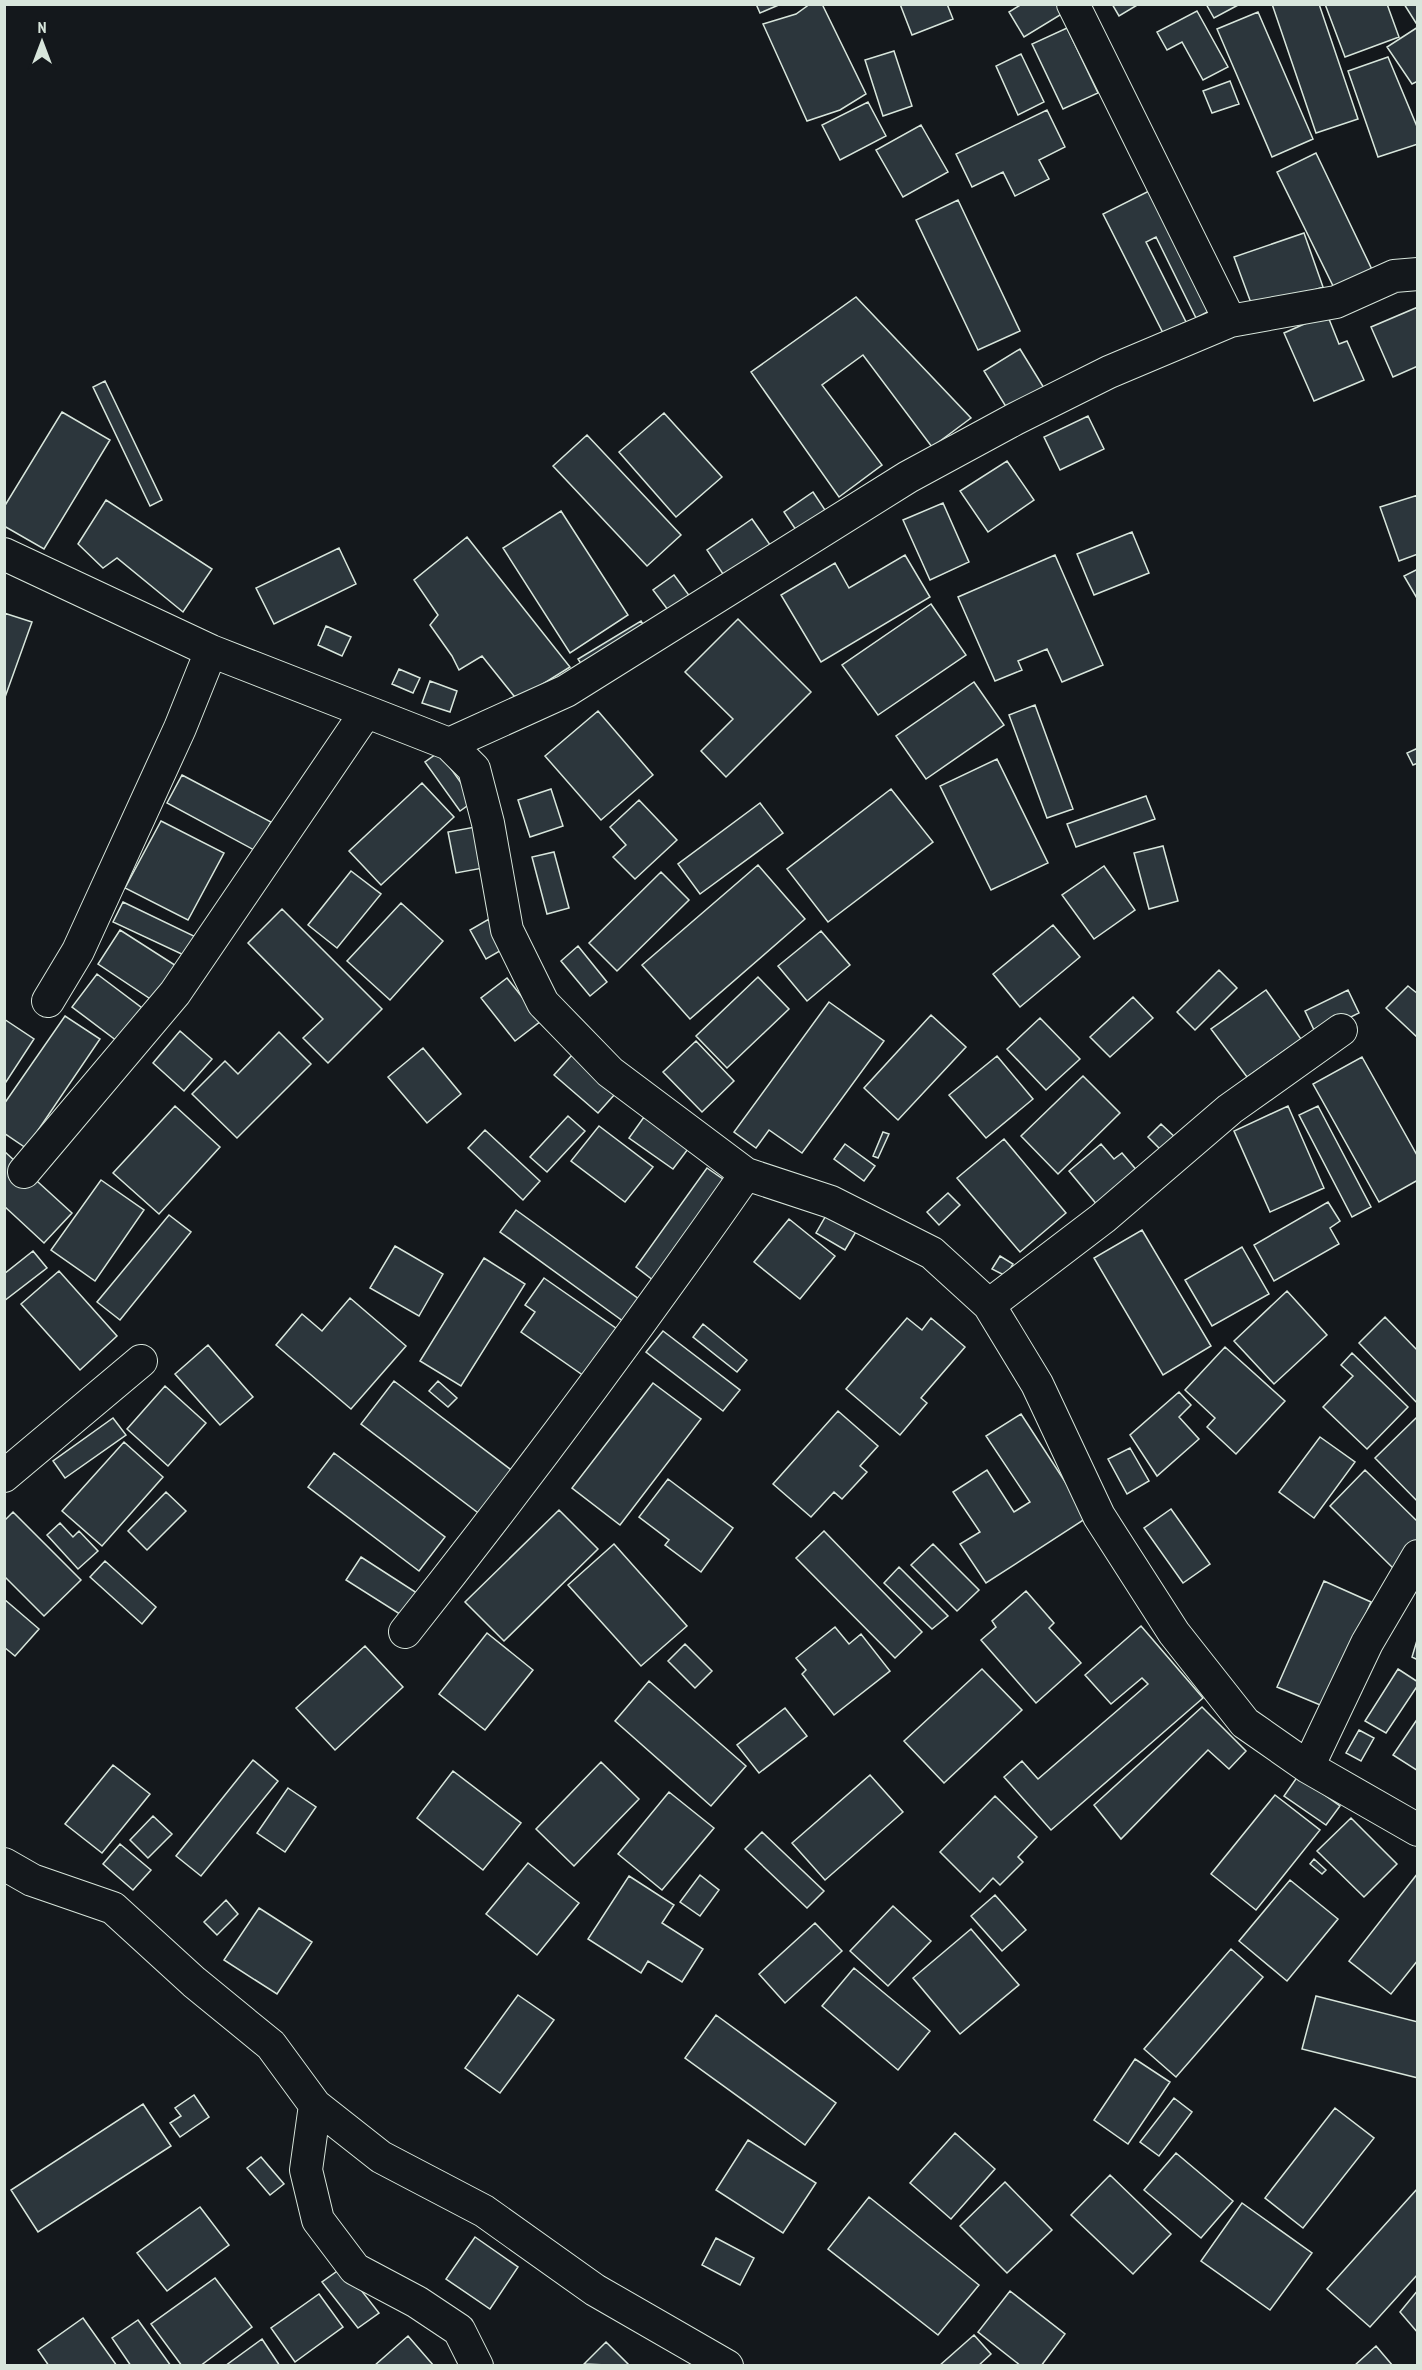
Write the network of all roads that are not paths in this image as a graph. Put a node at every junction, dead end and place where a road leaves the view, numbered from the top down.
1 (1073, 4) edge
2 (1418, 274) edge
3 (1230, 321) junction
4 (4, 554) edge
5 (211, 651) junction
6 (366, 712) junction
7 (449, 744) junction
8 (48, 1001) dead end
9 (1341, 1030) dead end
10 (24, 1172) dead end
11 (746, 1174) junction
12 (989, 1305) junction
13 (141, 1361) dead end
14 (4, 1476) edge
15 (1418, 1556) edge
16 (405, 1632) dead end
17 (1308, 1767) junction
18 (1418, 1830) edge
19 (4, 1864) edge
20 (315, 2105) junction
21 (477, 2366) edge
22 (728, 2366) edge

1 - 3 street
2 - 3 street
3 - 7 street
4 - 5 street
5 - 6 street
5 - 8 street
6 - 7 street
6 - 10 street
7 - 11 street
9 - 12 street
11 - 12 street
11 - 16 street
12 - 17 street
13 - 14 street
15 - 17 street
17 - 18 street
19 - 20 street
20 - 21 street
20 - 22 street

